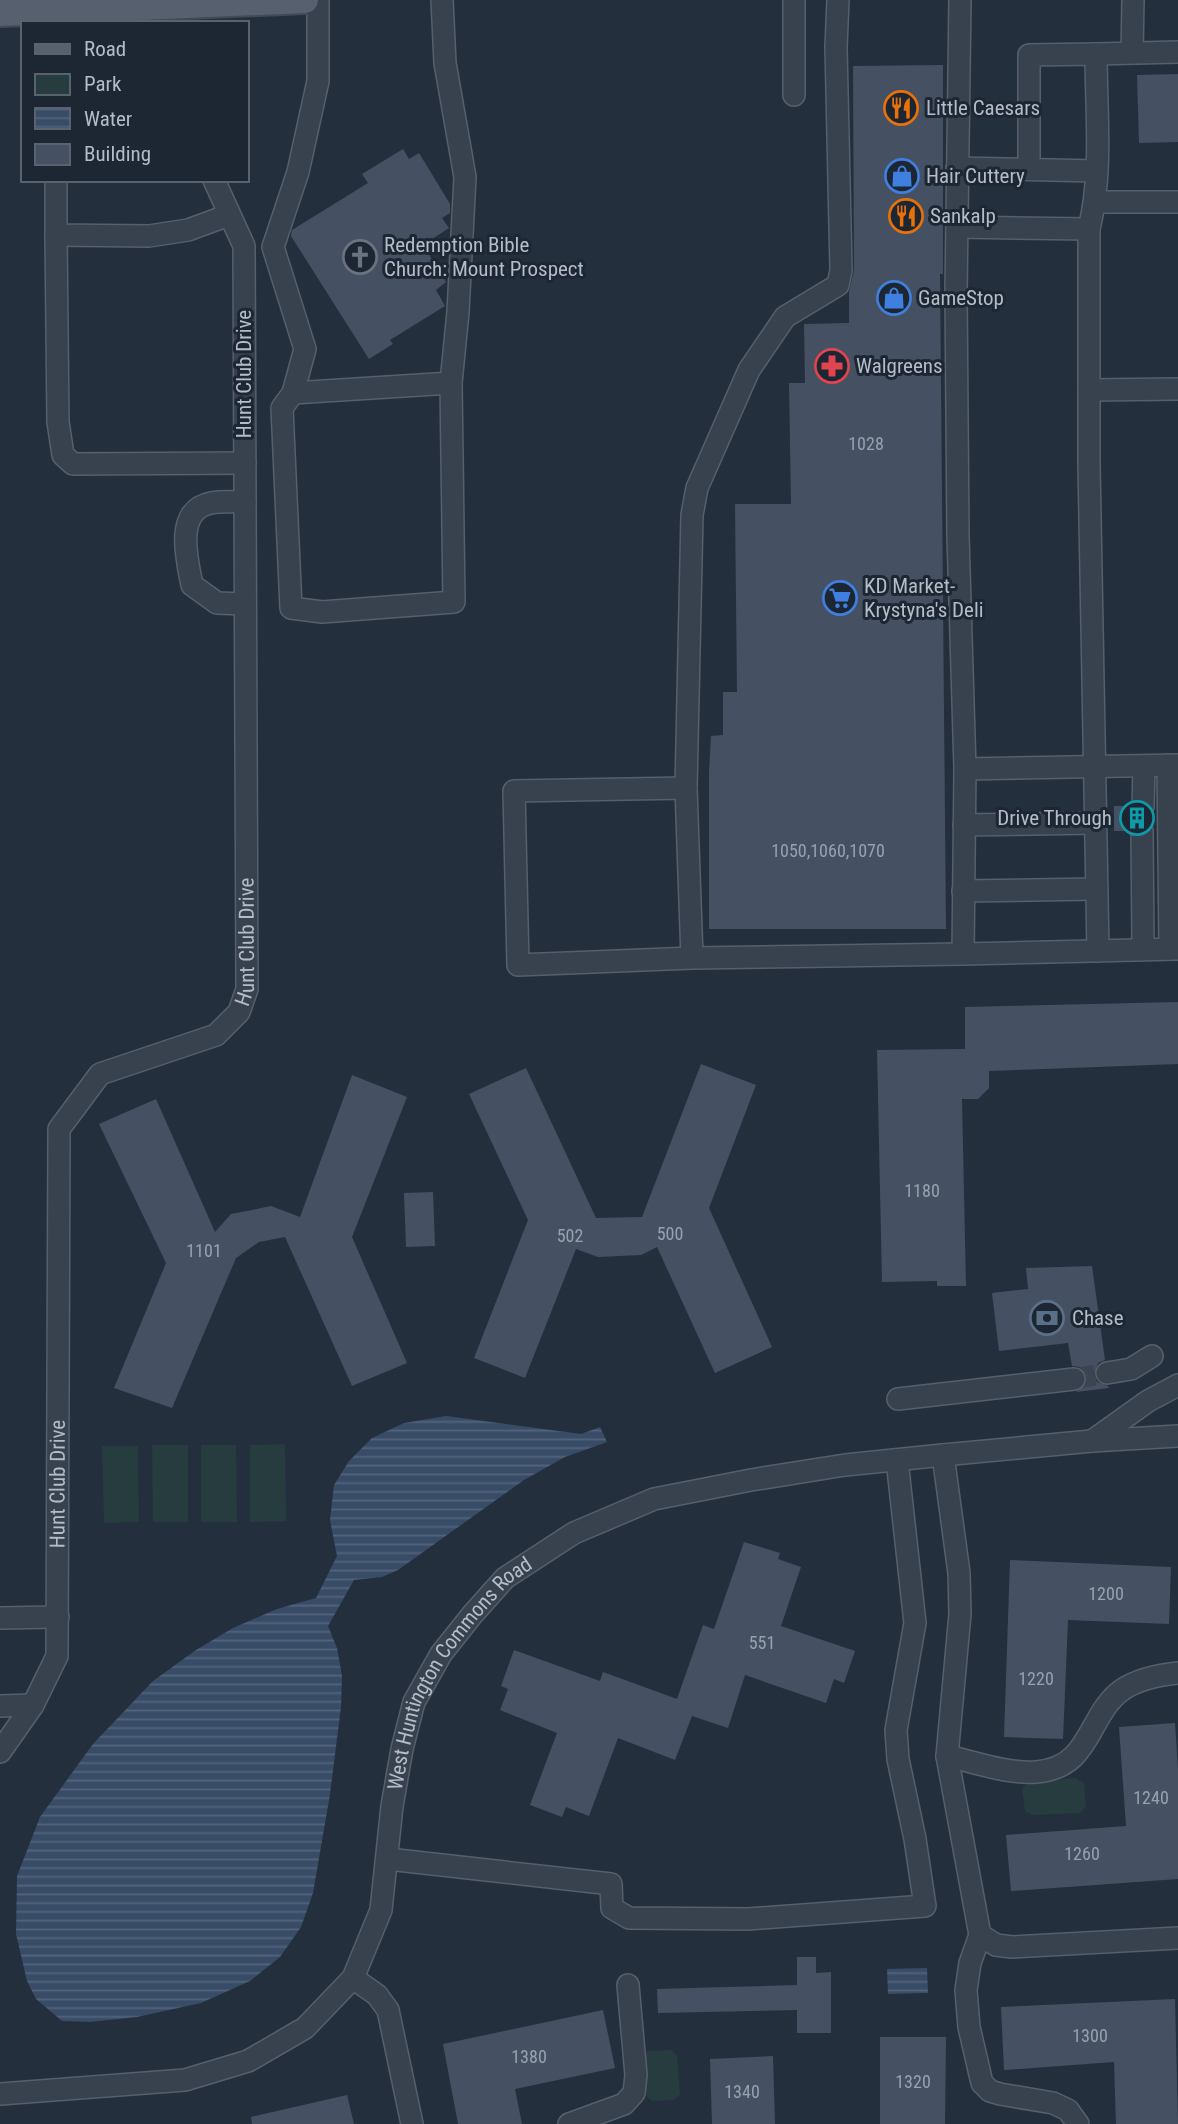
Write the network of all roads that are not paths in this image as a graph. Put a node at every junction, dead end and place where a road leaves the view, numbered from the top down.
1 (305, 0) edge
2 (318, 0) edge
3 (442, 0) edge
4 (794, 0) edge
5 (838, 0) edge
6 (960, 0) edge
7 (1133, 0) edge
8 (173, 9) edge
9 (0, 13) edge
10 (1178, 52) edge
11 (1132, 53) junction
12 (1096, 54) junction
13 (794, 95) dead end
14 (957, 168) junction
15 (1029, 169) junction
16 (1097, 171) junction
17 (55, 182) edge
18 (215, 182) edge
19 (1096, 202) junction
20 (1178, 202) edge
21 (229, 215) junction
22 (957, 227) junction
23 (1090, 229) junction
24 (56, 235) junction
25 (451, 383) junction
26 (1178, 389) edge
27 (1090, 390) junction
28 (293, 393) junction
29 (245, 463) junction
30 (245, 502) junction
31 (245, 604) junction
32 (1173, 765) edge
33 (1144, 766) junction
34 (1094, 768) junction
35 (965, 769) junction
36 (686, 788) junction
37 (1143, 806) dead end
38 (1095, 823) junction
39 (964, 825) junction
40 (1142, 831) dead end
41 (1097, 889) junction
42 (963, 891) junction
43 (1143, 949) junction
44 (1174, 949) edge
45 (1098, 951) junction
46 (963, 954) junction
47 (692, 958) junction
48 (1152, 1356) dead end
49 (1107, 1373) tunnel mouth
50 (1074, 1379) tunnel mouth
51 (1178, 1385) edge
52 (898, 1399) dead end
53 (1178, 1436) edge
54 (1092, 1441) junction
55 (943, 1455) junction
56 (897, 1460) junction
57 (58, 1617) junction
58 (0, 1618) edge
59 (1178, 1673) edge
60 (33, 1705) junction
61 (0, 1706) edge
62 (0, 1752) edge
63 (947, 1756) junction
64 (388, 1859) junction
65 (980, 1936) junction
66 (1178, 1938) edge
67 (353, 1978) junction
68 (628, 1985) dead end
69 (0, 2094) edge
70 (412, 2124) edge
71 (569, 2124) edge
72 (1078, 2124) edge

1 - 8 main road
2 - 28 street
3 - 25 street
4 - 13 street
5 - 36 street
6 - 14 street
7 - 11 street
8 - 9 main road
10 - 11 street
11 - 12 street
12 - 15 street
12 - 16 street
14 - 15 street
14 - 22 street
15 - 16 street
16 - 19 street
17 - 24 street
18 - 21 street, Hunt Club Drive
19 - 20 street
19 - 23 street
21 - 24 street
21 - 29 street, Hunt Club Drive
22 - 23 street
22 - 35 street
23 - 27 street
24 - 29 street
25 - 28 street
25 - 28 street
26 - 27 street
27 - 34 street
29 - 30 street, Hunt Club Drive
30 - 31 street, Hunt Club Drive
30 - 31 street
31 - 57 street, Hunt Club Drive
32 - 33 street
32 - 44 street
33 - 34 street
33 - 37 street
34 - 35 street
34 - 38 street
35 - 39 street
36 - 47 street
36 - 47 street
38 - 39 street
38 - 41 street
39 - 42 street
40 - 43 street
41 - 42 street
41 - 45 street
42 - 46 street
43 - 44 street
43 - 45 street
45 - 46 street
46 - 47 street
48 - 49 street
50 - 52 street
51 - 54 street
53 - 54 street, West Huntington Commons Road
54 - 55 street, West Huntington Commons Road
55 - 56 street, West Huntington Commons Road
55 - 63 street
56 - 64 street, West Huntington Commons Road
56 - 64 street
57 - 58 street
57 - 60 street, Hunt Club Drive
59 - 63 street
60 - 61 street
60 - 62 street, Hunt Club Drive
63 - 65 street
64 - 67 street, West Huntington Commons Road
65 - 66 street
65 - 72 street
67 - 69 street, West Huntington Commons Road
67 - 70 street
68 - 71 street

